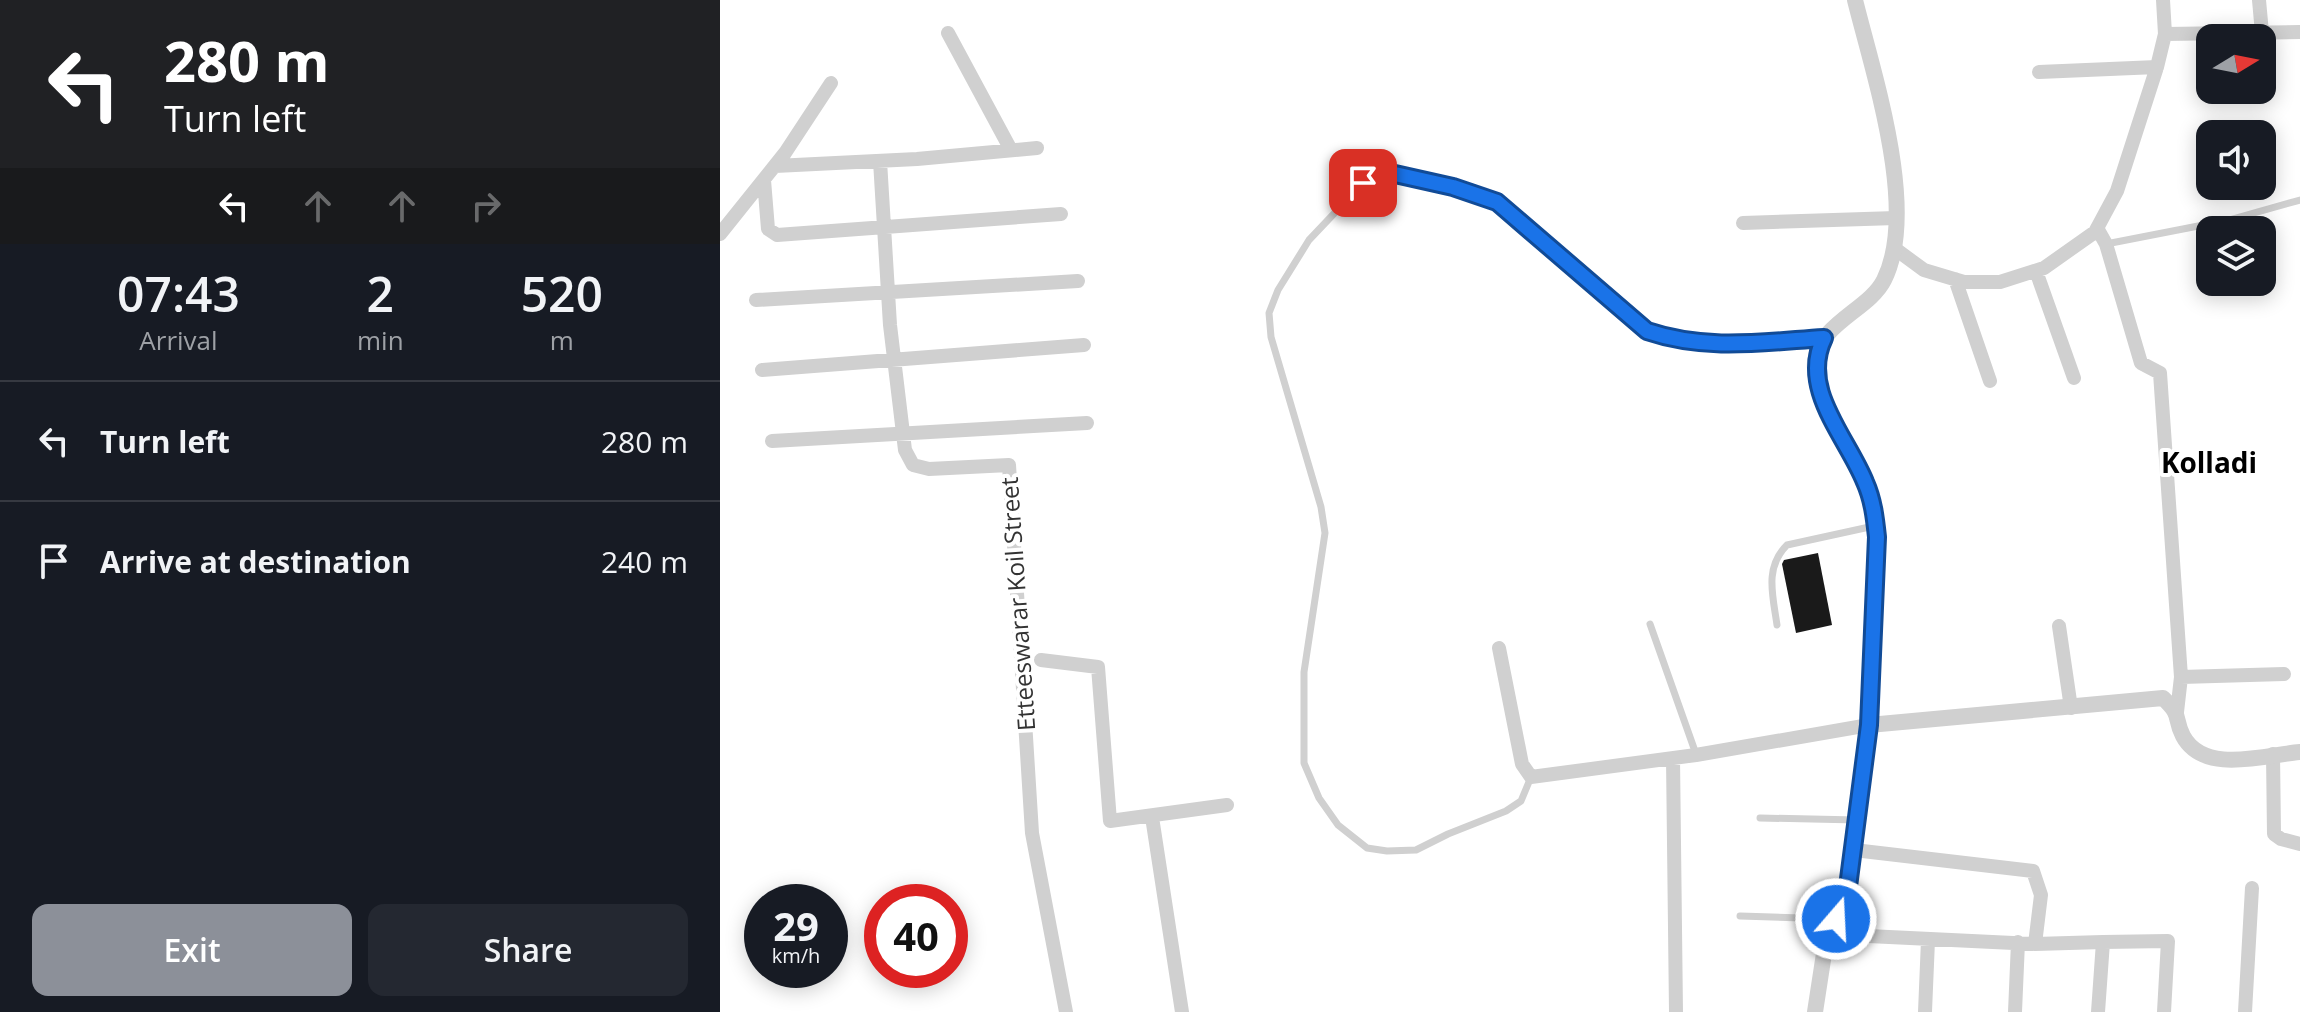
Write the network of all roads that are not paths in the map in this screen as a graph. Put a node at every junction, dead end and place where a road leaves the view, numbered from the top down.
1 (1855, 0) edge
2 (2163, 0) edge
3 (2259, 0) edge
4 (2261, 24) edge
5 (2300, 32) edge
6 (948, 33) dead end
7 (2276, 33) edge
8 (2165, 34) junction
9 (2196, 34) edge
10 (2157, 67) junction
11 (2039, 72) dead end
12 (831, 83) dead end
13 (1037, 148) dead end
14 (1011, 150) junction
15 (880, 161) junction
16 (775, 166) junction
17 (764, 180) junction
18 (2300, 200) edge
19 (1061, 214) dead end
20 (1896, 218) junction
21 (1743, 223) dead end
22 (884, 228) junction
23 (2097, 228) junction
24 (720, 234) edge
25 (2106, 244) junction
26 (1894, 248) junction
27 (2036, 271) junction
28 (1955, 279) junction
29 (1078, 281) dead end
30 (888, 290) junction
31 (756, 300) dead end
32 (1824, 338) junction
33 (1084, 345) dead end
34 (894, 360) junction
35 (762, 370) dead end
36 (2074, 378) dead end
37 (1990, 381) dead end
38 (1087, 423) dead end
39 (902, 432) junction
40 (772, 441) dead end
41 (1876, 525) junction
42 (1650, 624) dead end
43 (1777, 625) dead end
44 (2059, 626) dead end
45 (1499, 648) dead end
46 (1041, 660) dead end
47 (2284, 674) dead end
48 (2181, 677) junction
49 (2071, 708) junction
50 (2177, 712) junction
51 (1869, 725) junction
52 (2300, 752) edge
53 (2273, 754) junction
54 (1696, 755) junction
55 (1673, 758) junction
56 (1531, 777) junction
57 (1227, 805) dead end
58 (1152, 817) junction
59 (1760, 818) dead end
60 (1857, 820) junction
61 (2300, 844) edge
62 (1854, 850) junction
63 (2252, 888) dead end
64 (1740, 916) dead end
65 (1836, 919) junction
66 (1827, 934) junction
67 (1928, 940) junction
68 (2018, 942) junction
69 (2103, 942) junction
70 (2035, 944) junction
71 (1066, 1012) edge
72 (1182, 1012) edge
73 (1676, 1012) edge
74 (1815, 1012) edge
75 (1925, 1012) edge
76 (2015, 1012) edge
77 (2098, 1012) edge
78 (2164, 1012) edge
79 (2245, 1012) edge

1 - 20 street
2 - 8 street
3 - 4 street
5 - 7 street
6 - 14 street
8 - 9 street
8 - 10 street
10 - 11 street
10 - 23 street
12 - 16 street
13 - 14 street
14 - 15 street
15 - 16 street
15 - 22 street, Etteeswarar Koil Street
16 - 17 street
17 - 22 street
17 - 24 street
18 - 25 lane
19 - 22 street
20 - 21 street
20 - 26 street
22 - 30 street, Etteeswarar Koil Street
23 - 25 street
23 - 27 street
25 - 48 street
26 - 28 street
26 - 32 street
27 - 28 street
27 - 36 street
28 - 37 street
29 - 30 street
30 - 31 street
30 - 34 street, Etteeswarar Koil Street
32 - 41 street
32 - 56 lane
33 - 34 street
34 - 35 street
34 - 39 street, Etteeswarar Koil Street
38 - 39 street
39 - 40 street
39 - 71 street, Etteeswarar Koil Street
41 - 43 lane
41 - 51 street
42 - 54 lane
44 - 49 street
45 - 56 street
46 - 58 street
47 - 48 street
48 - 50 street
49 - 50 street
49 - 51 street
50 - 53 street
51 - 54 street
51 - 60 street
52 - 53 street
53 - 61 street
54 - 55 street
55 - 56 street
55 - 73 street
57 - 58 street
58 - 72 street
59 - 60 lane
60 - 62 street
62 - 65 street
62 - 70 street
63 - 79 street
64 - 65 lane
65 - 66 street
66 - 67 street
66 - 74 street
67 - 68 street
67 - 75 street
68 - 70 street
68 - 76 street
69 - 70 street
69 - 77 street
69 - 78 street

